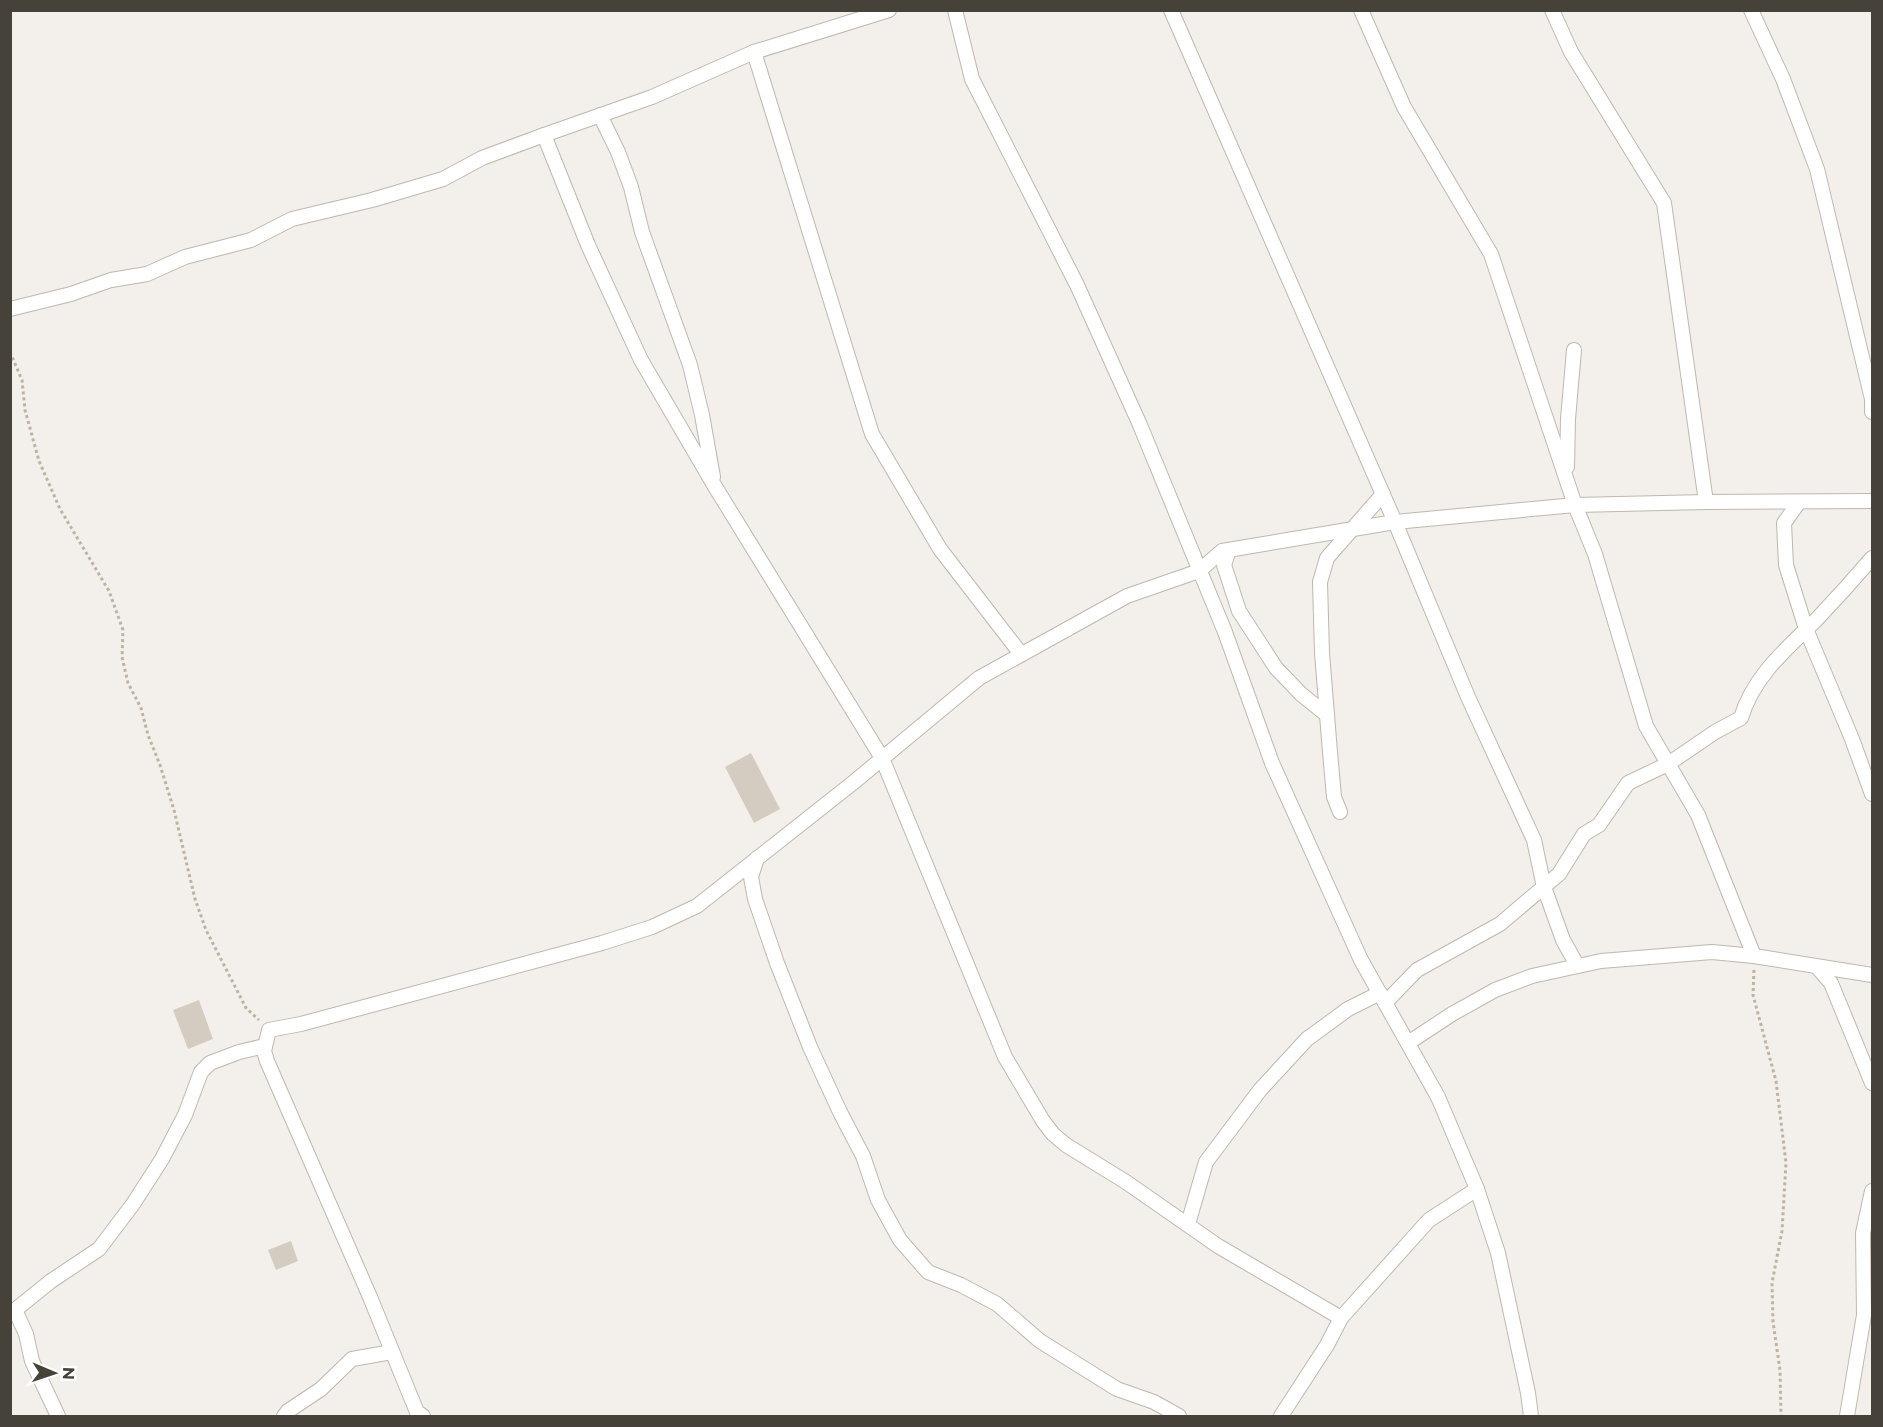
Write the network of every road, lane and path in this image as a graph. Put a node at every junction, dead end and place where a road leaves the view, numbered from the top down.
1 (889, 10) edge
2 (955, 10) edge
3 (1171, 10) edge
4 (1361, 10) edge
5 (1552, 10) edge
6 (1751, 10) edge
7 (754, 52) junction
8 (600, 115) junction
9 (544, 135) junction
10 (10, 309) edge
11 (1574, 350) dead end
12 (10, 352) edge
13 (1872, 412) edge
14 (1567, 478) junction
15 (714, 485) junction
16 (1383, 494) junction
17 (1872, 501) edge
18 (1706, 502) junction
19 (1799, 502) junction
20 (1575, 505) junction
21 (1395, 522) junction
22 (1354, 529) junction
23 (1229, 550) junction
24 (1872, 558) edge
25 (1199, 571) junction
26 (1806, 629) junction
27 (1021, 654) junction
28 (1327, 715) junction
29 (882, 758) junction
30 (1668, 764) junction
31 (1872, 794) edge
32 (1340, 812) dead end
33 (757, 858) junction
34 (1544, 887) junction
35 (1754, 956) junction
36 (1577, 965) junction
37 (1817, 967) junction
38 (1872, 975) edge
39 (1383, 998) junction
40 (269, 1030) junction
41 (1408, 1043) junction
42 (265, 1046) junction
43 (1872, 1083) edge
44 (1477, 1189) junction
45 (1872, 1191) edge
46 (1188, 1224) junction
47 (1341, 1318) junction
48 (392, 1352) junction
49 (58, 1416) edge
50 (284, 1416) edge
51 (423, 1416) edge
52 (1179, 1416) edge
53 (1281, 1416) edge
54 (1531, 1416) edge
55 (1780, 1416) edge
56 (1847, 1416) edge

1 - 7 street
2 - 25 street
3 - 16 street
4 - 14 street
5 - 18 street
6 - 13 street
7 - 8 street
7 - 27 street
8 - 9 street
8 - 15 street
9 - 10 street
9 - 15 street
11 - 14 street
12 - 40 path
14 - 20 street
15 - 29 street
16 - 21 street
16 - 22 street
17 - 19 street
18 - 19 street
18 - 20 street
19 - 26 street
20 - 21 street
20 - 30 street
21 - 22 street
21 - 34 street
22 - 23 street
22 - 28 street
23 - 25 street
23 - 28 street
24 - 26 street
25 - 27 street
25 - 39 street
26 - 30 street
26 - 31 street
27 - 29 street
28 - 32 street
29 - 33 street
29 - 46 street
30 - 34 street
30 - 35 street
33 - 40 street
33 - 52 street
34 - 36 street
34 - 39 street
35 - 36 street
35 - 37 street
35 - 55 path
36 - 41 street
37 - 38 street
37 - 43 street
39 - 41 street
39 - 46 street
40 - 42 street
41 - 44 street
42 - 48 street
42 - 49 street
44 - 47 street
44 - 54 street
45 - 56 street
46 - 47 street
47 - 53 street
48 - 50 street
48 - 51 street

